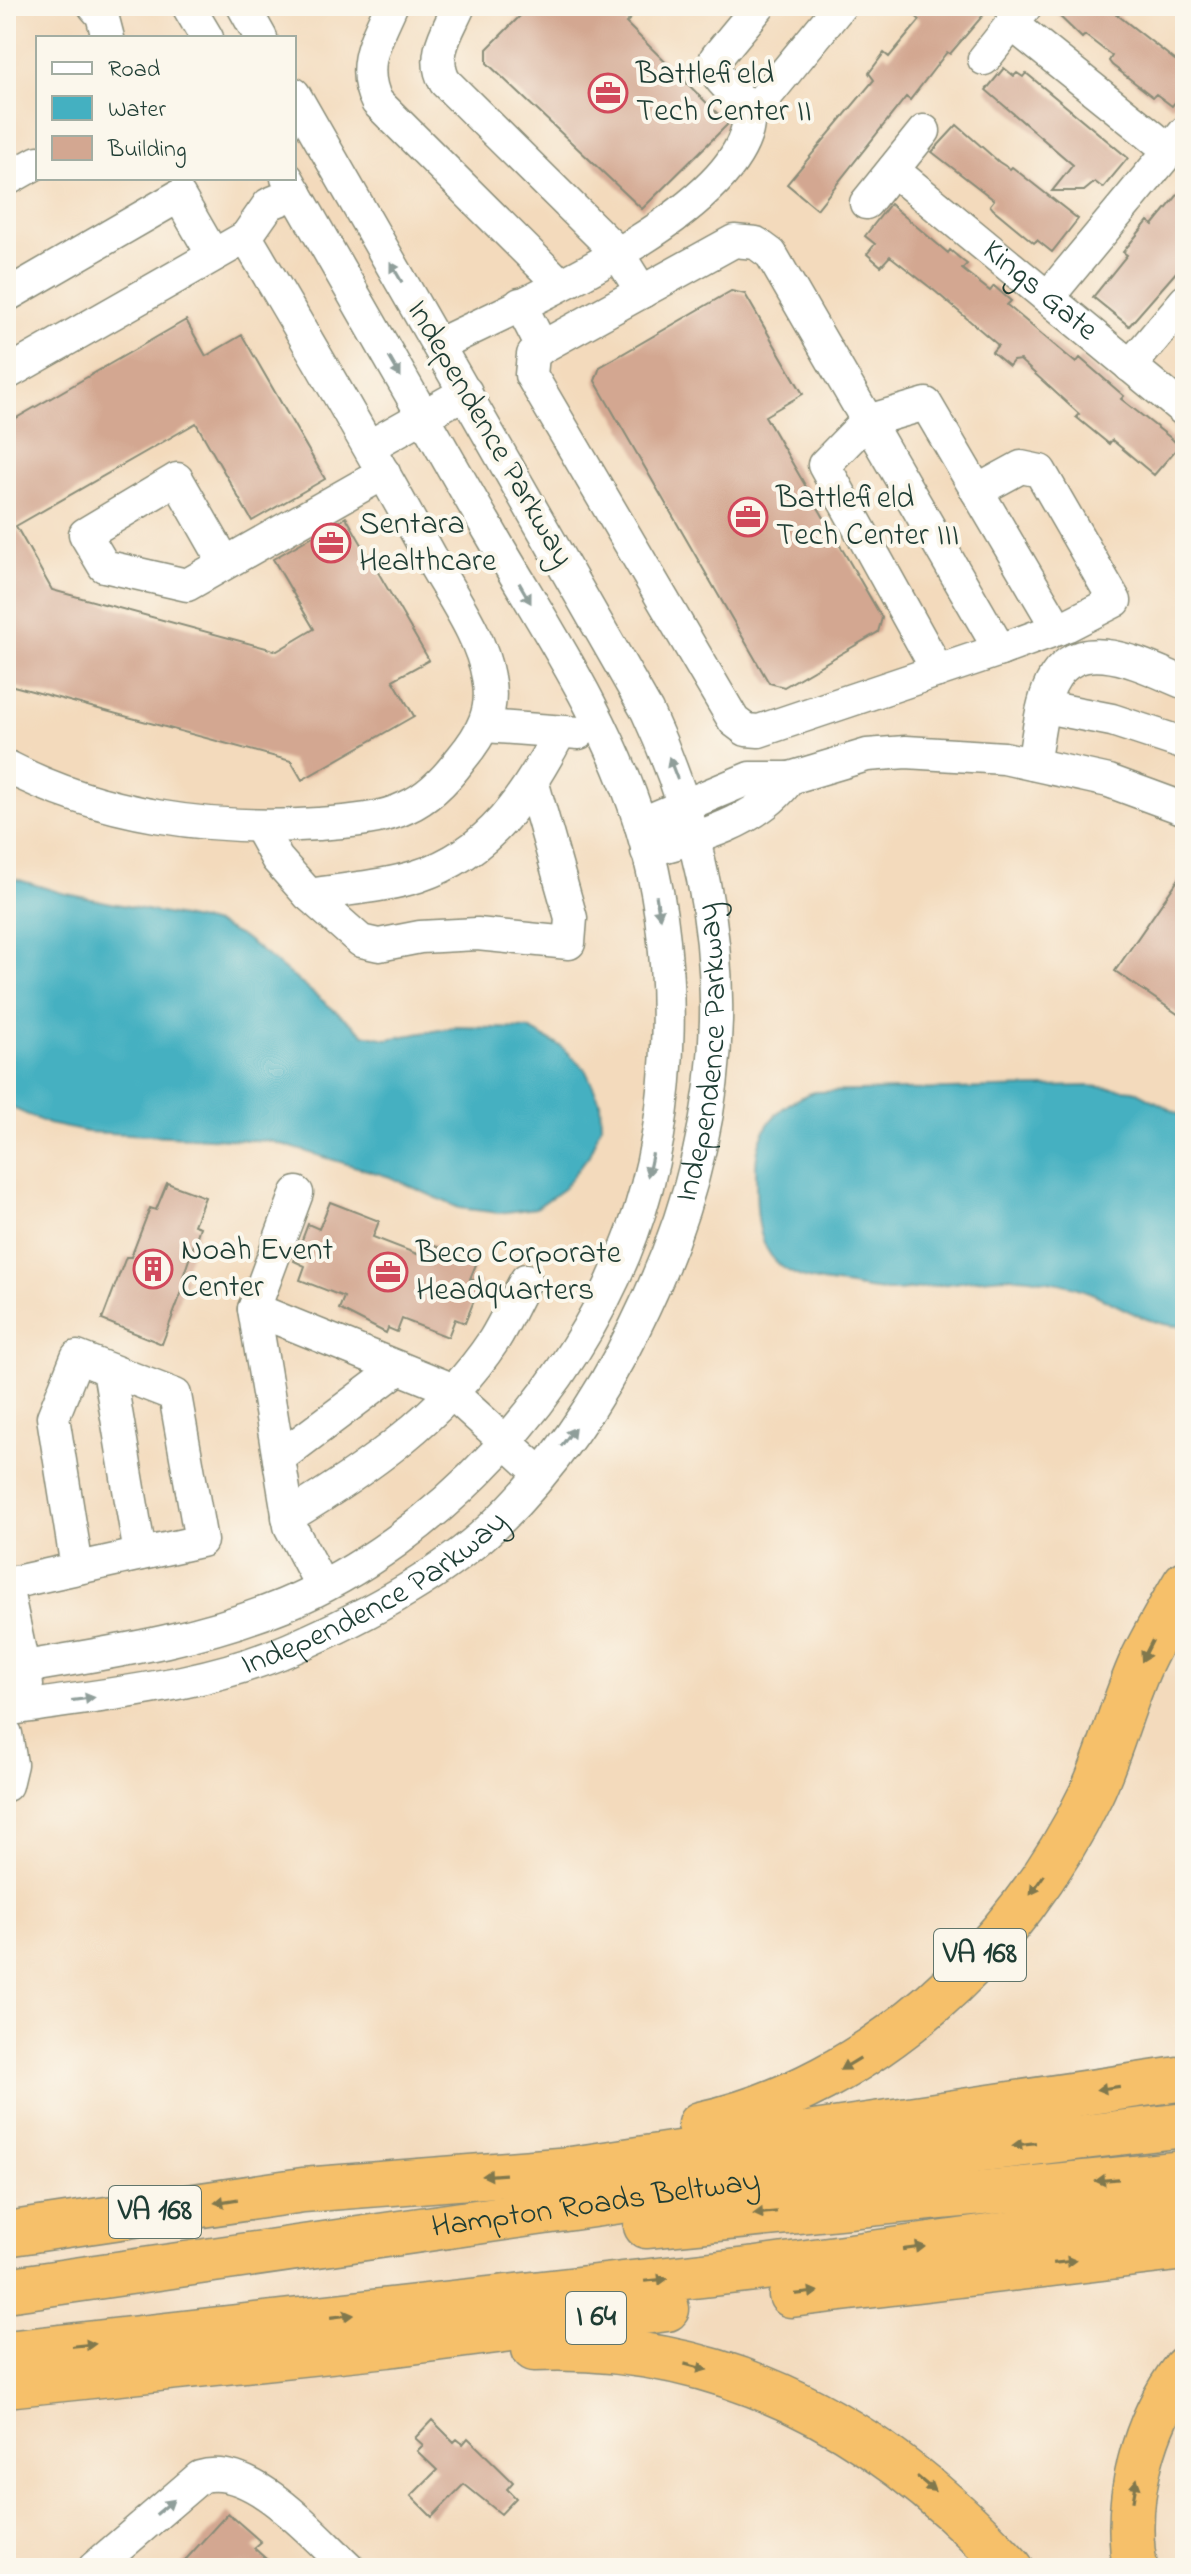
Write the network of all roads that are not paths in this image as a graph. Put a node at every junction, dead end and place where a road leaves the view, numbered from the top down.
1 (94, 6) edge
2 (188, 6) edge
3 (243, 6) edge
4 (391, 6) edge
5 (459, 6) edge
6 (759, 6) edge
7 (840, 6) edge
8 (1019, 15) edge
9 (107, 36) edge
10 (206, 36) edge
11 (260, 36) edge
12 (984, 59) dead end
13 (296, 97) edge
14 (748, 118) junction
15 (924, 131) dead end
16 (1177, 141) edge
17 (36, 163) edge
18 (893, 170) junction
19 (6, 180) edge
20 (292, 186) edge
21 (866, 203) dead end
22 (246, 237) junction
23 (617, 252) junction
24 (213, 255) junction
25 (560, 284) junction
26 (642, 292) junction
27 (6, 296) edge
28 (1048, 297) junction
29 (1185, 301) edge
30 (520, 304) junction
31 (438, 345) junction
32 (542, 347) junction
33 (1130, 366) junction
34 (6, 374) edge
35 (466, 392) junction
36 (1185, 411) edge
37 (423, 416) junction
38 (867, 421) junction
39 (377, 460) junction
40 (977, 491) junction
41 (225, 563) dead end
42 (1058, 629) junction
43 (1000, 650) junction
44 (938, 671) junction
45 (1185, 683) edge
46 (1045, 707) junction
47 (485, 726) junction
48 (560, 732) junction
49 (606, 736) junction
50 (1185, 744) edge
51 (1033, 764) junction
52 (6, 766) edge
53 (790, 778) junction
54 (533, 784) junction
55 (686, 805) junction
56 (1185, 809) edge
57 (260, 828) junction
58 (644, 837) junction
59 (696, 839) junction
60 (309, 895) junction
61 (297, 1193) dead end
62 (526, 1280) dead end
63 (254, 1309) junction
64 (399, 1368) junction
65 (109, 1370) junction
66 (451, 1392) junction
67 (504, 1440) junction
68 (279, 1458) junction
69 (540, 1473) junction
70 (288, 1517) junction
71 (140, 1554) junction
72 (77, 1568) junction
73 (1185, 1583) edge
74 (6, 1585) edge
75 (321, 1585) junction
76 (15, 1668) edge
77 (19, 1708) edge
78 (6, 1734) edge
79 (6, 1785) edge
80 (1185, 2078) edge
81 (1185, 2125) edge
82 (615, 2163) junction
83 (1185, 2173) edge
84 (1185, 2210) edge
85 (6, 2234) edge
86 (1185, 2248) edge
87 (6, 2290) edge
88 (6, 2305) edge
89 (6, 2353) edge
90 (1185, 2368) edge
91 (6, 2387) edge
92 (106, 2564) edge
93 (349, 2568) edge
94 (1011, 2568) edge
95 (1135, 2568) edge

1 - 9 street
2 - 10 street
3 - 11 street
4 - 25 street
5 - 23 street
6 - 14 street
7 - 14 street
8 - 12 street
8 - 16 street
31 -> 13 street, Independence Parkway
14 - 23 street
15 - 18 street
16 - 28 street
17 - 19 street
18 - 21 street
18 - 28 street, Kings Gate
20 - 22 street
20 -> 37 street, Independence Parkway
22 - 24 street
22 - 39 street
23 - 25 street
23 - 26 street
24 - 27 street
24 - 34 street
25 - 30 street
26 - 32 street
26 - 38 street
28 - 33 street, Kings Gate
29 - 33 street
30 - 31 street
30 - 32 street
31 - 35 street, Independence Parkway
32 - 44 street
33 - 36 street, Kings Gate
35 - 37 street
55 -> 35 street, Independence Parkway
37 - 39 street
37 -> 49 street, Independence Parkway
38 - 40 street
38 - 43 street
38 - 44 street
39 - 41 street
39 - 47 street
40 - 42 street
40 - 42 street
42 - 43 street
43 - 44 street
45 - 46 street
46 - 50 street
46 - 51 street
47 - 48 street
47 - 57 street
48 - 49 street
48 - 54 street
49 - 58 street, Independence Parkway
51 - 53 street
51 - 56 street
52 - 57 street
53 - 55 street
53 - 59 street
54 - 60 street
54 - 60 street
55 - 58 street
55 - 59 street, Independence Parkway
57 - 60 street
58 - 59 street
58 -> 67 street, Independence Parkway
69 -> 59 street, Independence Parkway
61 - 63 street
62 - 66 street
63 - 64 street
63 - 68 street
64 - 66 street
64 - 68 street
65 - 71 street
65 - 71 street
65 - 72 street
66 - 67 street
66 - 70 street
67 - 69 street
67 - 75 street, Independence Parkway
68 - 70 street
77 -> 69 street, Independence Parkway
70 - 75 street
71 - 72 street
72 - 74 street
73 -> 82 highway, VA 168
74 - 76 street
75 - 76 street, Independence Parkway
76 - 77 street
78 - 79 street
80 -> 82 highway
81 -> 87 highway, Hampton Roads Beltway
82 -> 85 highway, VA 168
83 -> 88 highway
89 -> 84 highway
91 -> 86 highway, I 64
95 -> 90 highway
91 -> 94 highway
92 -> 93 street

